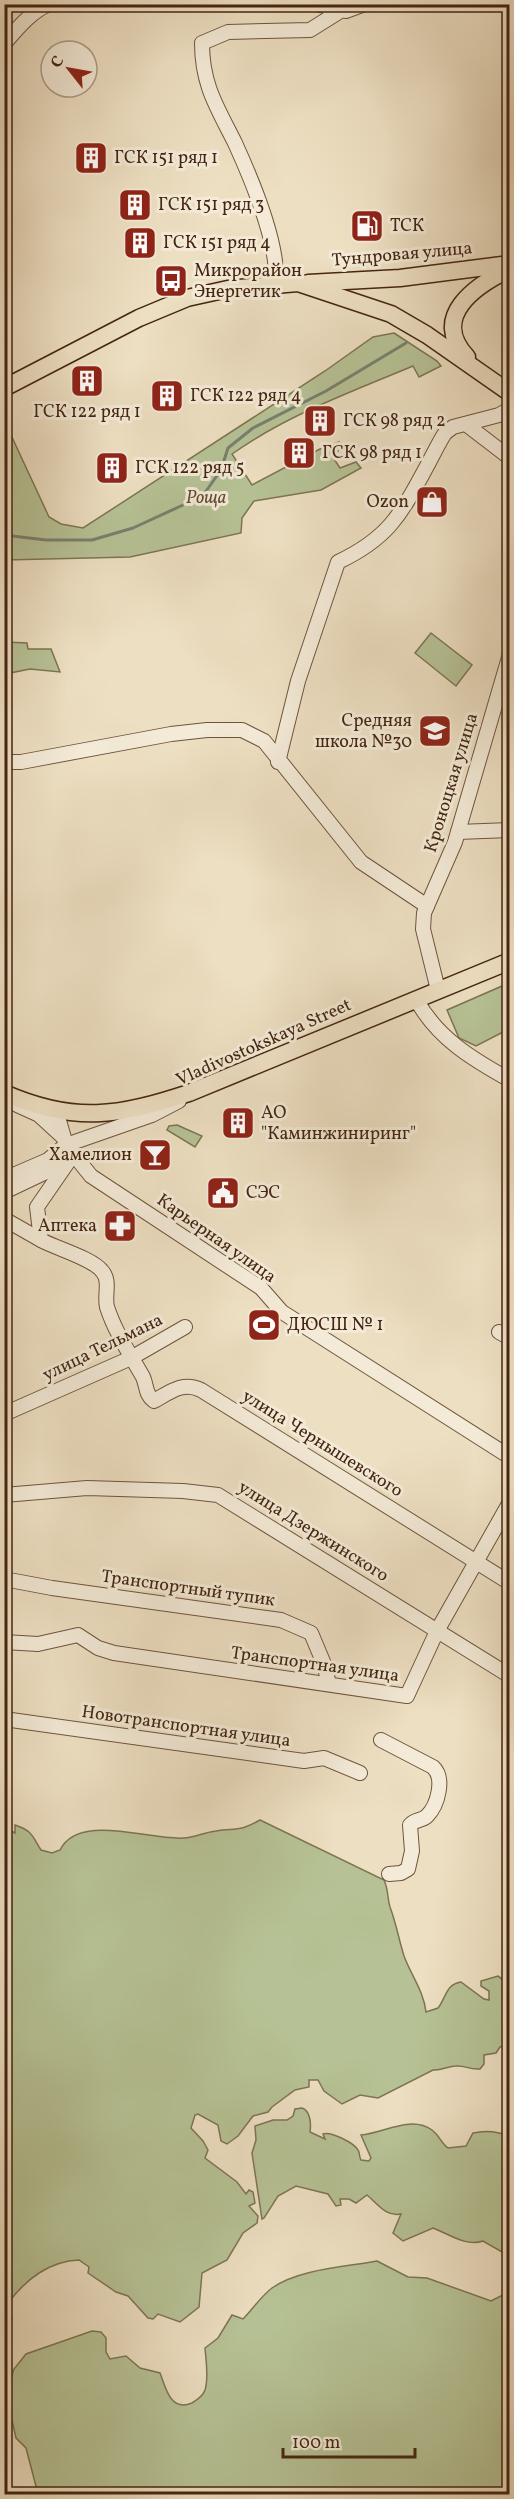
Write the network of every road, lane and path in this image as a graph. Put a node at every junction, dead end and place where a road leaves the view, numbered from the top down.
1 (50, 4) edge
2 (316, 4) edge
3 (365, 4) edge
4 (342, 10) junction
5 (4, 44) edge
6 (510, 264) edge
7 (510, 269) edge
8 (273, 284) junction
9 (298, 284) junction
10 (482, 372) junction
11 (4, 388) edge
12 (510, 393) edge
13 (510, 409) edge
14 (467, 425) junction
15 (510, 458) edge
16 (510, 654) edge
17 (4, 762) edge
18 (278, 762) junction
19 (510, 830) edge
20 (458, 832) junction
21 (426, 906) junction
22 (510, 961) edge
23 (438, 990) junction
24 (416, 999) junction
25 (510, 1080) edge
26 (4, 1093) edge
27 (189, 1093) junction
28 (4, 1100) edge
29 (56, 1110) junction
30 (65, 1141) junction
31 (68, 1162) junction
32 (4, 1179) edge
33 (4, 1192) edge
34 (4, 1219) edge
35 (41, 1240) junction
36 (185, 1327) dead end
37 (131, 1358) junction
38 (4, 1414) edge
39 (510, 1457) edge
40 (4, 1495) edge
41 (510, 1502) edge
42 (475, 1562) junction
43 (4, 1579) edge
44 (510, 1583) edge
45 (436, 1631) junction
46 (4, 1642) edge
47 (510, 1676) edge
48 (329, 1684) junction
49 (4, 1719) edge
50 (381, 1740) dead end
51 (360, 1773) dead end
52 (389, 1874) dead end

1 - 5 street
2 - 4 street
3 - 4 street
4 - 8 street
6 - 9 main road, Тундровая улица
7 - 10 main road
8 - 9 main road
8 - 11 main road
9 - 10 main road
10 - 12 main road
13 - 14 street
14 - 15 street
14 - 18 street
16 - 20 street, Кроноцкая улица
17 - 18 street
18 - 21 street
19 - 20 street
20 - 21 street, Кроноцкая улица
21 - 23 street, Кроноцкая улица
22 - 23 main road, Vladivostokskaya Street
23 - 24 main road, Vladivostokskaya Street
24 - 25 street
24 - 27 main road, Vladivostokskaya Street
26 - 29 main road
27 - 29 main road
27 - 30 street, Vladivostokskaya Street
28 - 30 street, Карьерная улица
29 - 30 street, Карьерная улица
30 - 31 street
30 - 32 street, Vladivostokskaya Street
30 - 39 street, Карьерная улица
31 - 33 street
31 - 35 street
34 - 35 street
35 - 37 street
36 - 37 street, улица Тельмана
37 - 38 street, улица Тельмана
37 - 42 street, улица Чернышевского
40 - 45 street, улица Дзержинского
41 - 42 street, Транспортная улица
42 - 44 street, улица Чернышевского
42 - 45 street, Транспортная улица
43 - 48 street, Транспортный тупик
45 - 47 street, улица Дзержинского
45 - 48 street, Транспортная улица
46 - 48 street, Транспортная улица
49 - 51 street, Новотранспортная улица
50 - 52 street

